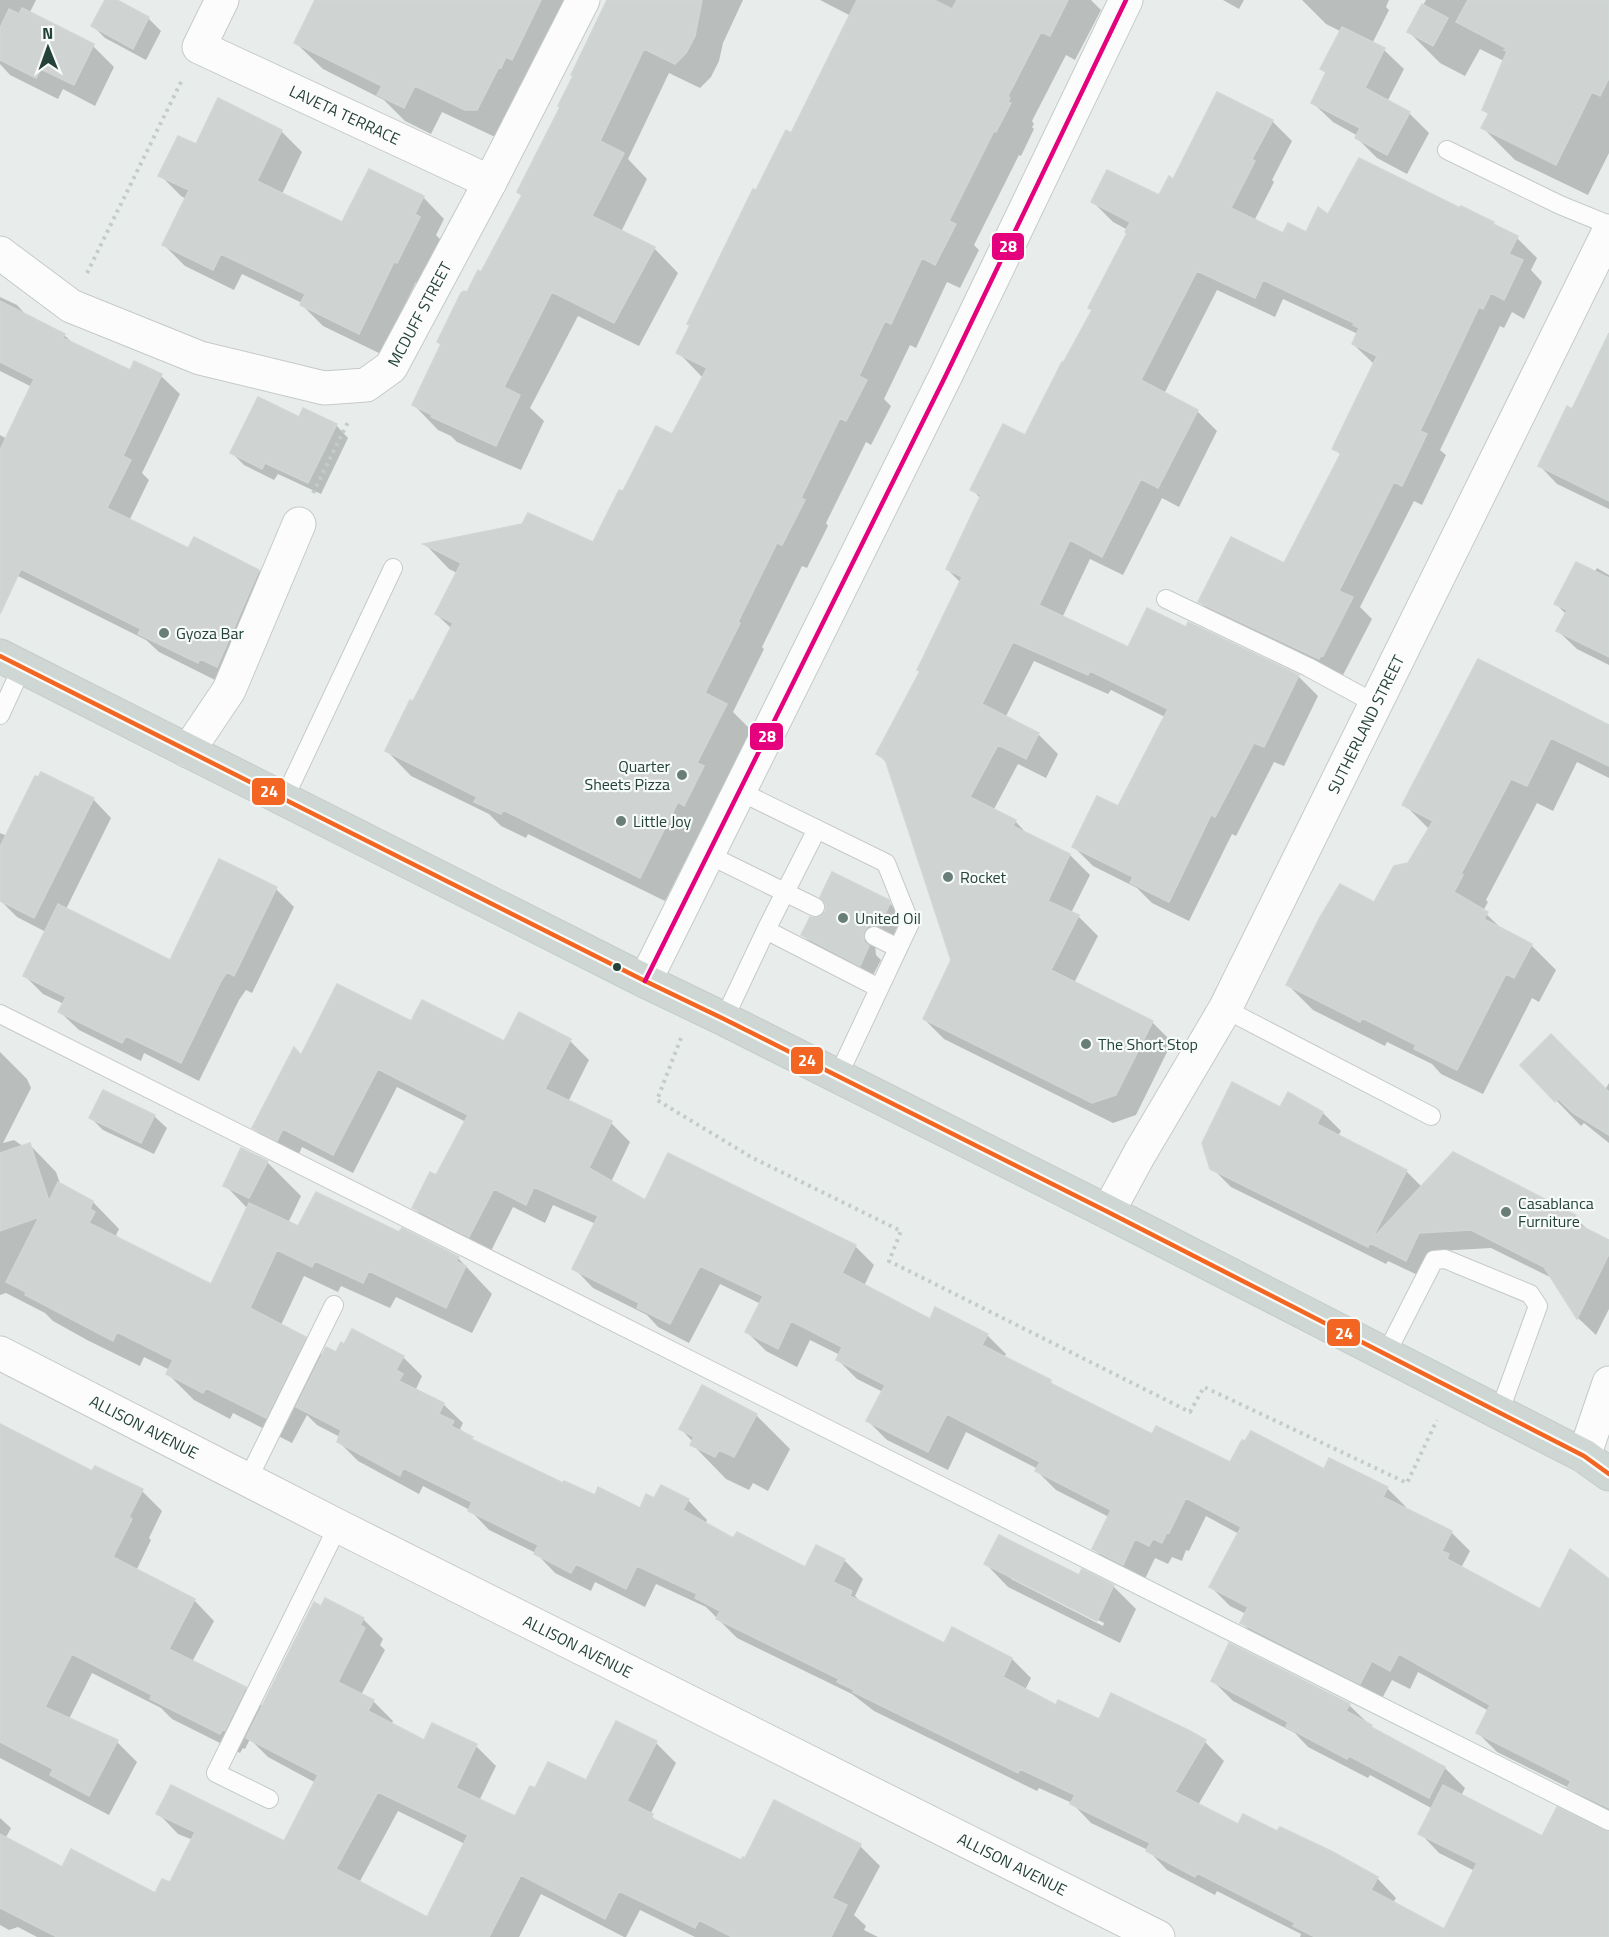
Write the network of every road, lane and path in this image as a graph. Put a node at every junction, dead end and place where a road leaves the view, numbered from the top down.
1 (222, 0) edge
2 (583, 0) edge
3 (1125, 0) edge
4 (199, 47) junction
5 (1447, 150) dead end
6 (490, 182) junction
7 (1609, 225) edge
8 (1609, 231) edge
9 (0, 253) edge
10 (71, 306) junction
11 (366, 385) junction
12 (299, 524) joint
13 (393, 568) dead end
14 (1166, 599) dead end
15 (11, 661) edge
16 (1376, 704) junction
17 (0, 716) edge
18 (188, 751) junction
19 (739, 791) junction
20 (284, 799) junction
21 (818, 829) junction
22 (709, 855) junction
23 (785, 892) junction
24 (815, 907) dead end
25 (766, 930) junction
26 (874, 936) dead end
27 (898, 948) junction
28 (645, 981) junction
29 (879, 988) junction
30 (694, 1004) junction
31 (1225, 1009) junction
32 (0, 1014) edge
33 (724, 1019) junction
34 (838, 1076) junction
35 (1431, 1116) dead end
36 (1108, 1212) junction
37 (334, 1305) dead end
38 (0, 1353) edge
39 (1386, 1354) junction
40 (1609, 1383) edge
41 (1452, 1388) junction
42 (1500, 1413) junction
43 (1596, 1465) edge
44 (248, 1479) junction
45 (338, 1526) junction
46 (269, 1799) dead end
47 (1609, 1821) edge
48 (1158, 1937) edge

1 - 4 street
2 - 6 street, MCDUFF STREET
3 - 19 street
4 - 6 street, LAVETA TERRACE
4 - 10 path
5 - 7 lane
6 - 11 street, MCDUFF STREET
8 - 16 street, SUTHERLAND STREET
9 - 10 street
10 - 11 street
11 - 12 path
12 - 18 street
13 - 20 lane
14 - 16 lane
15 - 17 lane
15 - 18 main road
16 - 31 street, SUTHERLAND STREET
18 - 20 main road
19 - 21 lane
19 - 22 street
20 - 28 main road
21 - 23 lane
21 - 27 lane
22 - 23 lane
22 - 28 street
23 - 24 lane
23 - 25 lane
25 - 29 lane
25 - 33 lane
26 - 27 lane
27 - 29 lane
28 - 30 main road
29 - 34 lane
30 - 33 main road
30 - 41 path
31 - 35 lane
31 - 36 street, SUTHERLAND STREET
32 - 47 lane
33 - 34 main road
34 - 36 main road
36 - 39 main road
37 - 44 lane
38 - 44 street, ALLISON AVENUE
39 - 41 main road
39 - 42 lane
40 - 43 street
41 - 42 main road
42 - 43 main road
44 - 45 street, ALLISON AVENUE
45 - 46 lane
45 - 48 street, ALLISON AVENUE

